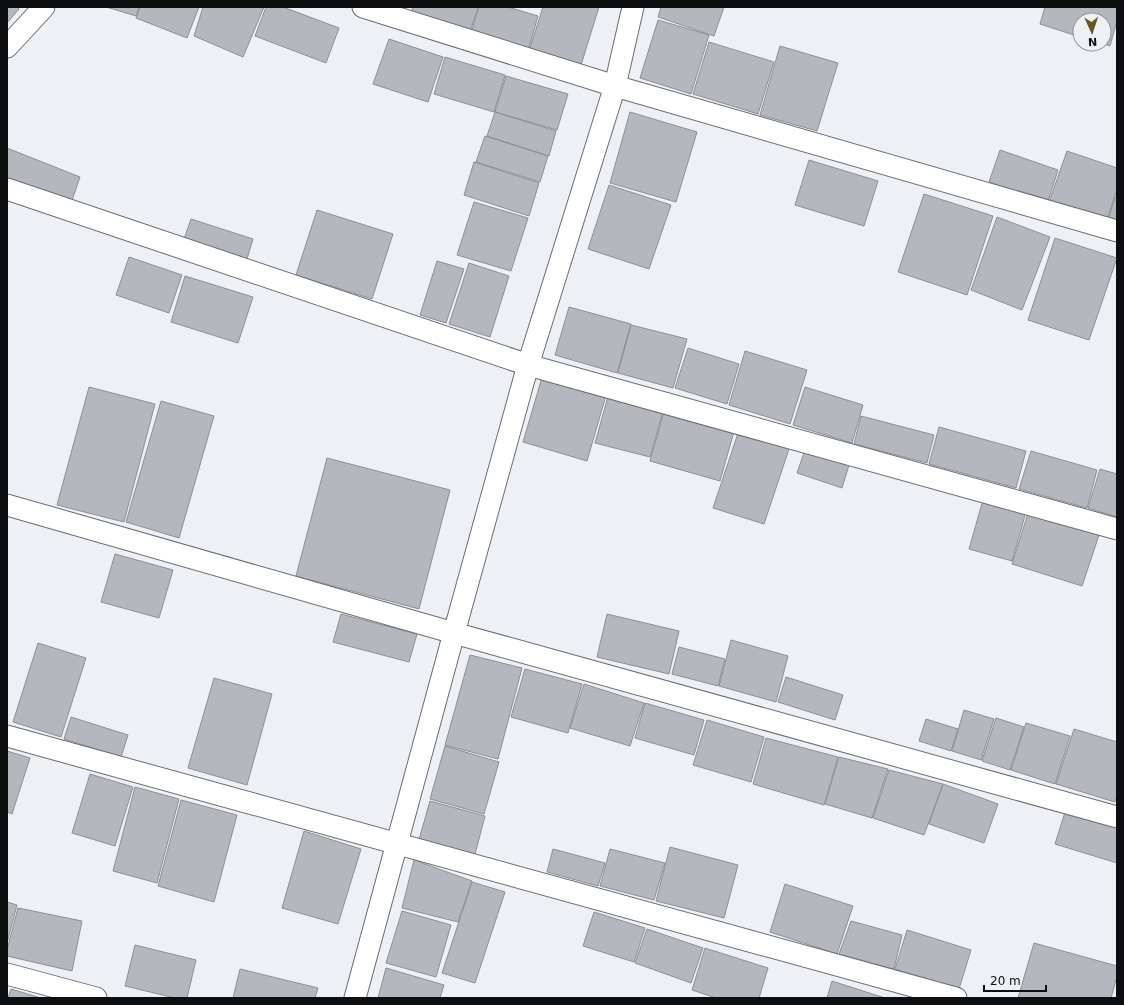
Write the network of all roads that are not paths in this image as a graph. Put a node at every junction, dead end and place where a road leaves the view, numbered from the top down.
1 (44, 7) edge
2 (363, 7) edge
3 (633, 7) edge
4 (7, 47) edge
5 (615, 86) junction
6 (7, 189) edge
7 (1117, 231) edge
8 (528, 365) junction
9 (7, 505) edge
10 (1117, 529) edge
11 (454, 633) junction
12 (7, 736) edge
13 (1117, 817) edge
14 (397, 843) junction
15 (7, 974) edge
16 (96, 998) edge
17 (355, 998) edge
18 (956, 998) edge

1 - 4 street
2 - 5 street
3 - 5 street
5 - 7 street
5 - 8 street
6 - 8 street
8 - 10 street
8 - 11 street
9 - 11 street
11 - 13 street
11 - 14 street
12 - 14 street
14 - 17 street
14 - 18 street
15 - 16 street

